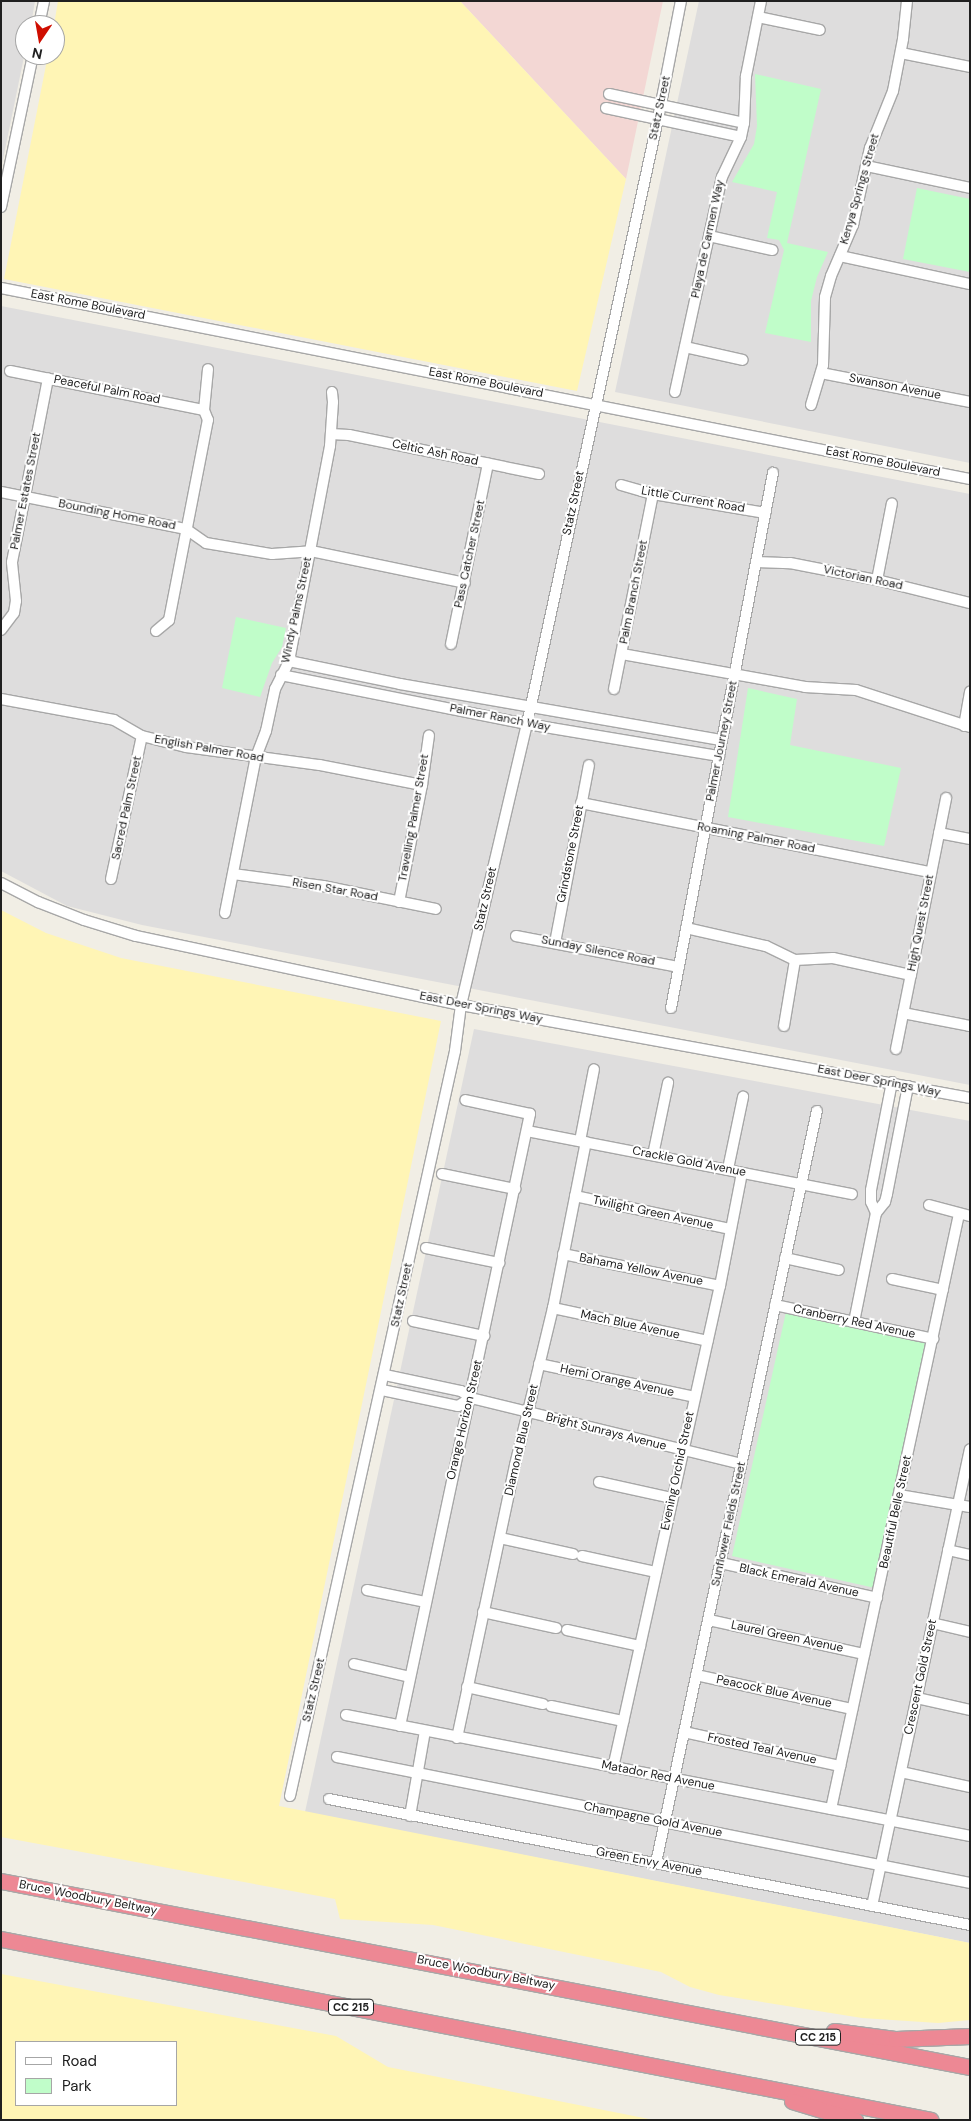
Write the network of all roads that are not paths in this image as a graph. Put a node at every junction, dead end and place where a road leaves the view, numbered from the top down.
1 (44, 1) edge
2 (681, 1) edge
3 (761, 1) edge
4 (907, 1) edge
5 (42, 15) edge
6 (758, 17) junction
7 (820, 30) dead end
8 (901, 53) junction
9 (31, 65) edge
10 (970, 67) edge
11 (609, 94) dead end
12 (661, 105) junction
13 (606, 108) dead end
14 (658, 119) junction
15 (744, 123) junction
16 (741, 137) junction
17 (866, 166) junction
18 (970, 188) edge
19 (1, 207) edge
20 (709, 236) junction
21 (772, 250) dead end
22 (840, 256) junction
23 (970, 284) edge
24 (1, 288) edge
25 (685, 347) junction
26 (743, 360) dead end
27 (208, 369) dead end
28 (10, 371) dead end
29 (821, 372) junction
30 (48, 379) junction
31 (332, 392) dead end
32 (675, 392) dead end
33 (970, 402) edge
34 (595, 405) junction
35 (811, 405) dead end
36 (204, 410) junction
37 (331, 434) junction
38 (488, 464) junction
39 (773, 473) dead end
40 (539, 474) dead end
41 (970, 479) edge
42 (621, 485) dead end
43 (1, 492) edge
44 (653, 494) junction
45 (24, 497) junction
46 (892, 502) dead end
47 (765, 513) junction
48 (186, 529) junction
49 (310, 551) junction
50 (756, 562) junction
51 (877, 580) junction
52 (464, 583) junction
53 (970, 603) edge
54 (1, 630) edge
55 (156, 632) dead end
56 (451, 644) dead end
57 (622, 654) junction
58 (289, 660) junction
59 (734, 674) junction
60 (281, 675) junction
61 (614, 690) dead end
62 (970, 692) edge
63 (1, 699) edge
64 (531, 707) junction
65 (527, 724) junction
66 (967, 726) edge
67 (429, 735) dead end
68 (142, 736) junction
69 (722, 740) junction
70 (719, 756) junction
71 (256, 757) junction
72 (589, 765) dead end
73 (422, 785) junction
74 (946, 798) dead end
75 (581, 803) junction
76 (705, 828) junction
77 (939, 833) junction
78 (970, 839) edge
79 (931, 872) junction
80 (233, 874) junction
81 (111, 879) dead end
82 (1, 884) edge
83 (399, 902) junction
84 (436, 909) dead end
85 (225, 912) dead end
86 (686, 928) junction
87 (516, 936) dead end
88 (555, 943) junction
89 (795, 960) junction
90 (679, 967) junction
91 (911, 975) junction
92 (461, 1005) junction
93 (671, 1008) dead end
94 (903, 1013) junction
95 (784, 1026) dead end
96 (970, 1026) edge
97 (896, 1049) dead end
98 (594, 1069) dead end
99 (892, 1082) junction
100 (668, 1083) dead end
101 (908, 1086) junction
102 (743, 1097) dead end
103 (970, 1098) edge
104 (465, 1100) dead end
105 (816, 1110) dead end
106 (526, 1131) junction
107 (583, 1141) junction
108 (653, 1155) junction
109 (728, 1170) junction
110 (742, 1173) junction
111 (442, 1174) dead end
112 (802, 1184) junction
113 (515, 1189) junction
114 (852, 1194) dead end
115 (575, 1196) junction
116 (929, 1205) dead end
117 (876, 1213) junction
118 (965, 1215) edge
119 (730, 1229) junction
120 (426, 1248) dead end
121 (563, 1254) junction
122 (785, 1258) junction
123 (499, 1263) junction
124 (838, 1270) dead end
125 (892, 1279) dead end
126 (720, 1286) junction
127 (943, 1290) junction
128 (775, 1305) junction
129 (553, 1308) junction
130 (413, 1321) dead end
131 (854, 1322) junction
132 (484, 1336) junction
133 (933, 1339) junction
134 (708, 1341) junction
135 (539, 1364) junction
136 (384, 1375) junction
137 (382, 1390) junction
138 (695, 1397) junction
139 (471, 1398) junction
140 (528, 1412) junction
141 (970, 1449) edge
142 (682, 1451) junction
143 (741, 1464) junction
144 (599, 1482) dead end
145 (899, 1495) junction
146 (672, 1498) junction
147 (957, 1505) junction
148 (970, 1507) edge
149 (500, 1538) junction
150 (948, 1550) junction
151 (970, 1555) edge
152 (720, 1564) junction
153 (656, 1572) junction
154 (367, 1590) dead end
155 (877, 1598) junction
156 (425, 1602) junction
157 (483, 1612) junction
158 (709, 1620) junction
159 (932, 1624) junction
160 (556, 1628) dead end
161 (568, 1630) dead end
162 (970, 1632) edge
163 (640, 1646) junction
164 (864, 1654) junction
165 (354, 1664) dead end
166 (696, 1675) junction
167 (410, 1677) junction
168 (467, 1687) junction
169 (917, 1698) junction
170 (852, 1709) junction
171 (970, 1710) edge
172 (346, 1715) dead end
173 (623, 1721) junction
174 (400, 1726) junction
175 (425, 1731) junction
176 (684, 1732) junction
177 (457, 1738) junction
178 (337, 1757) dead end
179 (840, 1766) junction
180 (613, 1768) junction
181 (901, 1772) junction
182 (418, 1774) junction
183 (674, 1779) junction
184 (970, 1787) edge
185 (290, 1796) dead end
186 (329, 1799) dead end
187 (831, 1809) junction
188 (410, 1816) junction
189 (891, 1820) junction
190 (665, 1823) junction
191 (970, 1836) edge
192 (656, 1863) junction
193 (880, 1865) junction
194 (1, 1881) edge
195 (970, 1883) edge
196 (872, 1906) junction
197 (970, 1925) edge
198 (1, 1939) edge
199 (667, 2007) junction
200 (970, 2036) edge
201 (970, 2067) edge
202 (702, 2075) junction
203 (855, 2120) edge
204 (931, 2120) edge

1 - 5 street
2 - 12 street, Statz Street
3 - 6 street, Playa de Carmen Way
4 - 8 street, Kenya Springs Street
6 - 7 street
6 - 15 street, Playa de Carmen Way
8 - 10 street
8 - 17 street, Kenya Springs Street
9 - 19 street
11 - 12 street
12 - 14 street, Statz Street
12 - 15 street
13 - 14 street
14 - 16 street
14 - 34 street, Statz Street
15 - 16 street, Playa de Carmen Way
16 - 20 street, Playa de Carmen Way
17 - 18 street
17 - 22 street, Kenya Springs Street
20 - 21 street
20 - 25 street, Playa de Carmen Way
22 - 23 street
22 - 29 street, Kenya Springs Street
24 - 34 street, East Rome Boulevard
25 - 26 street
25 - 32 street, Playa de Carmen Way
27 - 36 street
28 - 30 street, Peaceful Palm Road
29 - 33 street, Swanson Avenue
29 - 35 street, Kenya Springs Street
30 - 36 street, Peaceful Palm Road
30 - 45 street, Palmer Estates Street
31 - 37 street, Windy Palms Street
34 - 41 street, East Rome Boulevard
34 - 64 street, Statz Street
36 - 48 street
37 - 38 street, Celtic Ash Road
37 - 49 street, Windy Palms Street
38 - 40 street, Celtic Ash Road
38 - 52 street, Pass Catcher Street
39 - 47 street, Palmer Journey Street
42 - 44 street, Little Current Road
43 - 45 street, Bounding Home Road
44 - 47 street, Little Current Road
44 - 57 street, Palm Branch Street
45 - 48 street, Bounding Home Road
45 - 54 street, Palmer Estates Street
46 - 51 street
47 - 50 street, Palmer Journey Street
48 - 49 street, Bounding Home Road
48 - 55 street
49 - 52 street, Bounding Home Road
49 - 58 street, Windy Palms Street
50 - 51 street, Victorian Road
50 - 59 street, Palmer Journey Street
51 - 53 street, Victorian Road
52 - 56 street, Pass Catcher Street
57 - 59 street
57 - 61 street, Palm Branch Street
58 - 60 street, Windy Palms Street
58 - 64 street, Palmer Ranch Way
59 - 66 street
59 - 69 street, Palmer Journey Street
60 - 65 street, Palmer Ranch Way
60 - 71 street, Windy Palms Street
62 - 66 street
63 - 68 street, English Palmer Road
64 - 65 street, Statz Street
64 - 69 street, Palmer Ranch Way
65 - 70 street, Palmer Ranch Way
65 - 92 street, Statz Street
67 - 73 street, Travelling Palmer Street
68 - 71 street, English Palmer Road
68 - 81 street, Sacred Palm Street
69 - 70 street, Palmer Journey Street
70 - 76 street, Palmer Journey Street
71 - 73 street, English Palmer Road
71 - 80 street, Windy Palms Street
72 - 75 street, Grindstone Street
73 - 83 street, Travelling Palmer Street
74 - 77 street, High Quest Street
75 - 76 street, Roaming Palmer Road
75 - 88 street, Grindstone Street
76 - 79 street, Roaming Palmer Road
76 - 86 street, Palmer Journey Street
77 - 78 street
77 - 79 street, High Quest Street
79 - 91 street, High Quest Street
80 - 83 street, Risen Star Road
80 - 85 street, Windy Palms Street
82 - 92 street, East Deer Springs Way
83 - 84 street, Risen Star Road
86 - 89 street
86 - 90 street, Palmer Journey Street
87 - 88 street, Sunday Silence Road
88 - 90 street, Sunday Silence Road
89 - 91 street
89 - 95 street
90 - 93 street, Palmer Journey Street
91 - 94 street, High Quest Street
92 - 99 street, East Deer Springs Way
92 - 136 street, Statz Street
94 - 96 street
94 - 97 street, High Quest Street
98 - 107 street, Diamond Blue Street
99 - 101 street, East Deer Springs Way
99 - 117 street
100 - 108 street
101 - 103 street, East Deer Springs Way
101 - 117 street
102 - 109 street
104 - 106 street, Orange Horizon Street
105 - 112 street, Sunflower Fields Street
106 - 107 street, Crackle Gold Avenue
106 - 113 street, Orange Horizon Street
107 - 108 street, Crackle Gold Avenue
107 - 115 street, Diamond Blue Street
108 - 109 street, Crackle Gold Avenue
109 - 110 street, Crackle Gold Avenue
110 - 112 street, Crackle Gold Avenue
110 - 119 street, Evening Orchid Street
111 - 113 street
112 - 114 street, Crackle Gold Avenue
112 - 122 street, Sunflower Fields Street
113 - 123 street, Orange Horizon Street
115 - 119 street, Twilight Green Avenue
115 - 121 street, Diamond Blue Street
116 - 118 street
117 - 131 street
118 - 127 street, Beautiful Belle Street
119 - 126 street, Evening Orchid Street
120 - 123 street
121 - 126 street, Bahama Yellow Avenue
121 - 129 street, Diamond Blue Street
122 - 124 street
122 - 128 street, Sunflower Fields Street
123 - 132 street, Orange Horizon Street
125 - 127 street
126 - 134 street, Evening Orchid Street
127 - 133 street, Beautiful Belle Street
128 - 131 street, Cranberry Red Avenue
128 - 143 street, Sunflower Fields Street
129 - 134 street, Mach Blue Avenue
129 - 135 street, Diamond Blue Street
130 - 132 street
131 - 133 street, Cranberry Red Avenue
132 - 139 street, Orange Horizon Street
133 - 145 street, Beautiful Belle Street
134 - 138 street, Evening Orchid Street
135 - 138 street, Hemi Orange Avenue
135 - 140 street, Diamond Blue Street
136 - 137 street, Statz Street
136 - 139 street, Bright Sunrays Avenue
137 - 139 street, Bright Sunrays Avenue
137 - 185 street, Statz Street
138 - 142 street, Evening Orchid Street
139 - 140 street, Bright Sunrays Avenue
139 - 156 street, Orange Horizon Street
140 - 142 street, Bright Sunrays Avenue
140 - 149 street, Diamond Blue Street
141 - 147 street, Crescent Gold Street
142 - 143 street, Bright Sunrays Avenue
142 - 146 street, Evening Orchid Street
143 - 152 street, Sunflower Fields Street
144 - 146 street
145 - 147 street
145 - 155 street, Beautiful Belle Street
146 - 153 street, Evening Orchid Street
147 - 148 street
147 - 150 street, Crescent Gold Street
149 - 153 street
149 - 157 street, Diamond Blue Street
150 - 151 street
150 - 159 street, Crescent Gold Street
152 - 155 street, Black Emerald Avenue
152 - 158 street, Sunflower Fields Street
153 - 163 street, Evening Orchid Street
154 - 156 street
155 - 164 street, Beautiful Belle Street
156 - 167 street, Orange Horizon Street
157 - 160 street
157 - 168 street, Diamond Blue Street
158 - 164 street, Laurel Green Avenue
158 - 166 street, Sunflower Fields Street
159 - 162 street
159 - 169 street, Crescent Gold Street
161 - 163 street
163 - 173 street, Evening Orchid Street
164 - 170 street, Beautiful Belle Street
165 - 167 street
166 - 170 street, Peacock Blue Avenue
166 - 176 street, Sunflower Fields Street
167 - 174 street, Orange Horizon Street
168 - 173 street
168 - 177 street, Diamond Blue Street
169 - 171 street
169 - 181 street, Crescent Gold Street
170 - 179 street, Beautiful Belle Street
172 - 174 street, Matador Red Avenue
173 - 180 street, Evening Orchid Street
174 - 175 street, Matador Red Avenue
175 - 177 street, Matador Red Avenue
175 - 182 street
176 - 179 street, Frosted Teal Avenue
176 - 183 street, Sunflower Fields Street
177 - 180 street, Matador Red Avenue
178 - 182 street, Champagne Gold Avenue
179 - 187 street, Beautiful Belle Street
180 - 183 street, Matador Red Avenue
181 - 184 street
181 - 189 street, Crescent Gold Street
182 - 188 street
182 - 190 street, Champagne Gold Avenue
183 - 187 street, Matador Red Avenue
183 - 190 street, Sunflower Fields Street
186 - 188 street, Green Envy Avenue
187 - 189 street, Matador Red Avenue
188 - 192 street, Green Envy Avenue
189 - 191 street, Matador Red Avenue
189 - 193 street, Crescent Gold Street
190 - 192 street, Sunflower Fields Street
190 - 193 street, Champagne Gold Avenue
192 - 196 street, Green Envy Avenue
193 - 195 street, Champagne Gold Avenue
193 - 196 street, Crescent Gold Street
194 - 199 highway, Bruce Woodbury Beltway / CC 215
196 - 197 street, Green Envy Avenue
198 - 202 highway, CC 215
199 - 200 highway
199 - 201 highway, Bruce Woodbury Beltway / CC 215
202 - 203 highway
202 - 204 highway, CC 215

